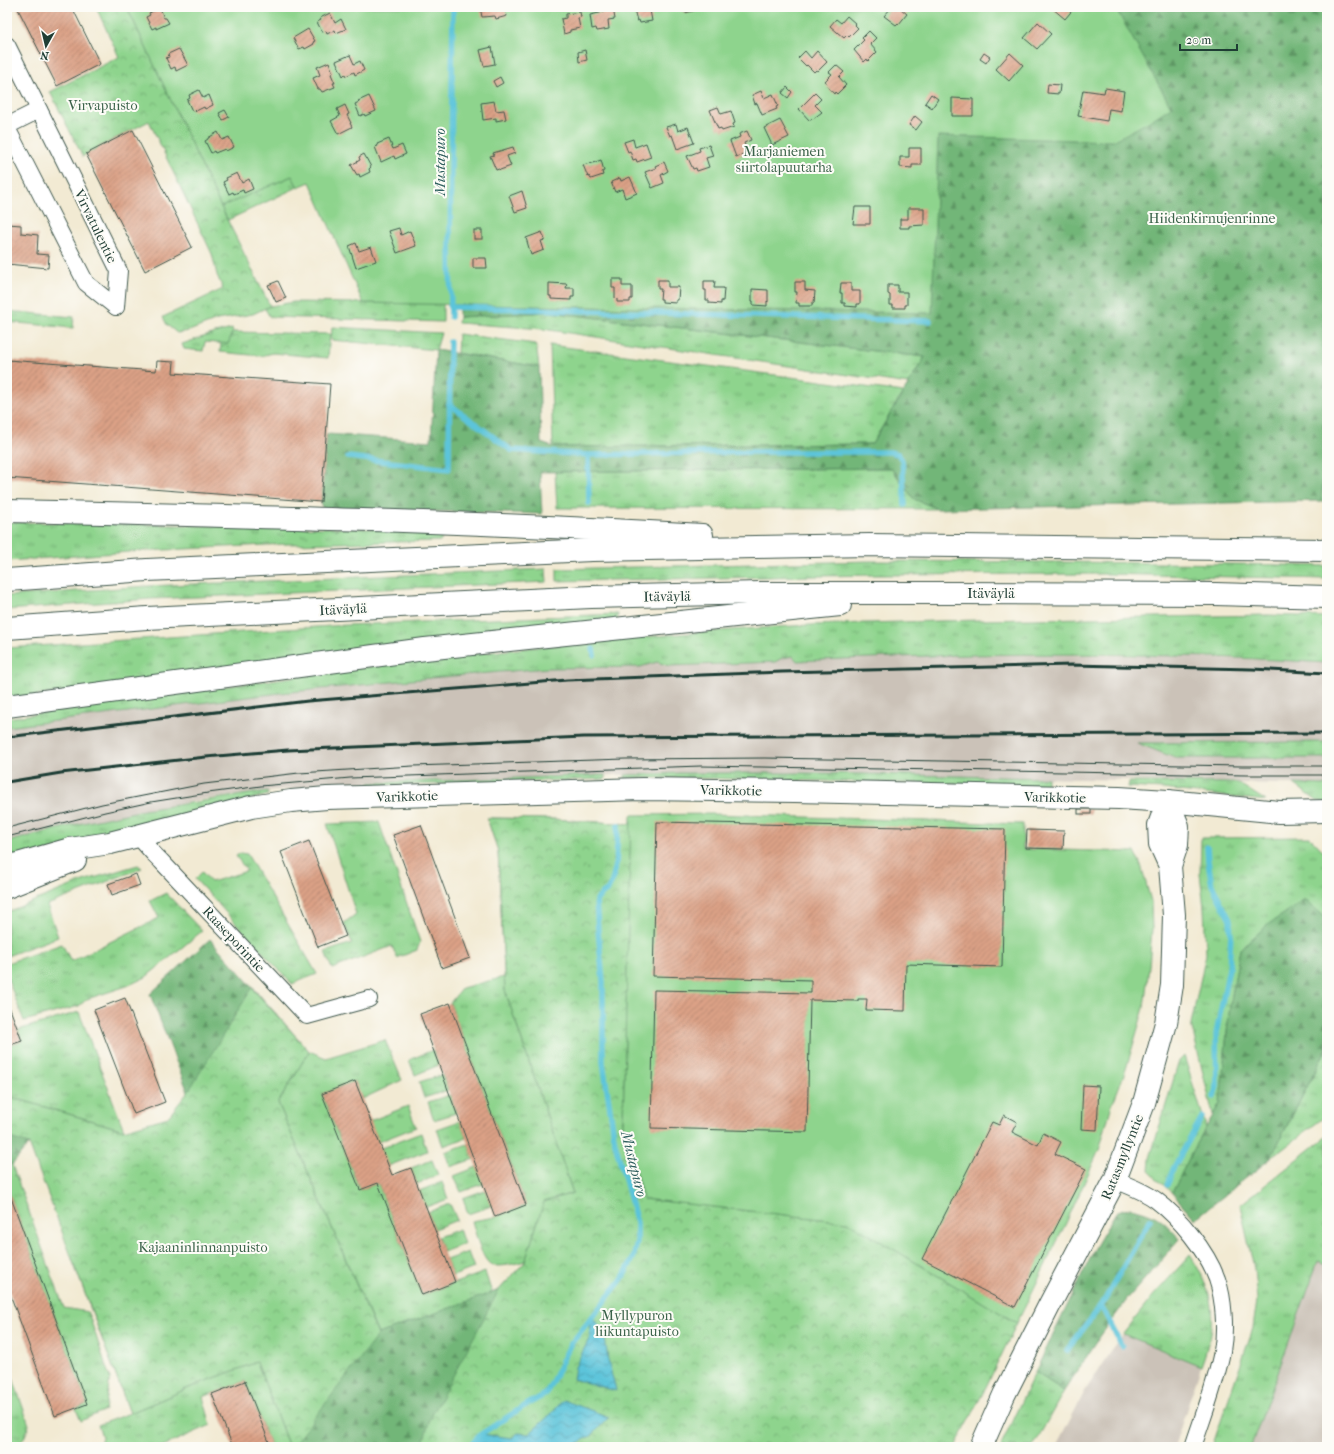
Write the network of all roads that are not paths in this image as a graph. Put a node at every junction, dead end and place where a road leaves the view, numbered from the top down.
1 (7, 45) edge
2 (39, 110) junction
3 (7, 127) edge
4 (7, 511) edge
5 (869, 544) junction
6 (1327, 550) edge
7 (7, 580) edge
8 (950, 593) junction
9 (1327, 597) edge
10 (7, 628) edge
11 (7, 706) edge
12 (1168, 801) junction
13 (1327, 811) edge
14 (138, 836) junction
15 (110, 843) junction
16 (7, 866) edge
17 (7, 887) edge
18 (369, 999) dead end
19 (1115, 1180) junction
20 (981, 1447) edge
21 (1193, 1447) edge

1 - 2 street, Virvatulentie
2 - 3 street, Virvatulentie
2 - 3 street, Virvatulentie
4 - 5 main road
5 - 6 main road
5 - 7 main road
8 - 9 main road, Itäväylä
8 - 10 main road, Itäväylä
8 - 11 main road
12 - 13 main road, Varikkotie
12 - 14 main road, Varikkotie
12 - 19 main road, Ratasmyllyntie
14 - 15 main road
14 - 18 street, Raaseporintie
15 - 16 main road
15 - 17 main road
19 - 20 main road, Ratasmyllyntie
19 - 21 street

